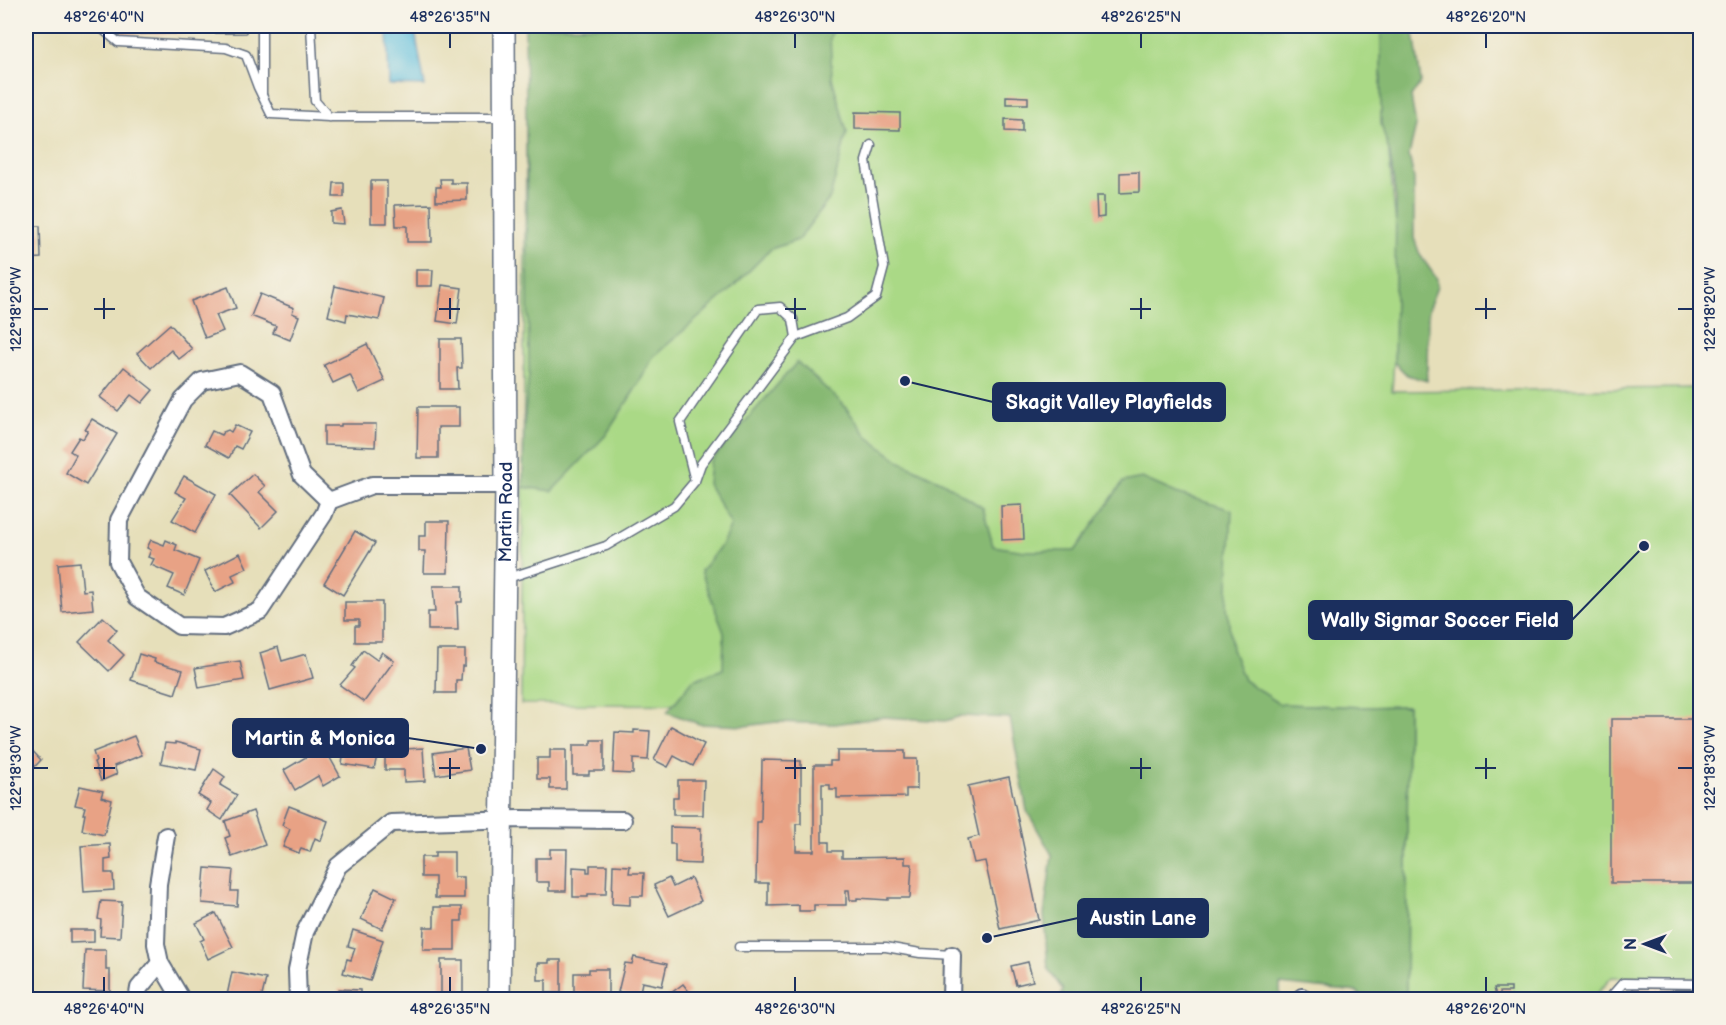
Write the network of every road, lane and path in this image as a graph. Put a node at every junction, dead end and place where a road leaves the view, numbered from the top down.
1 (99, 26) edge
2 (262, 26) edge
3 (311, 26) edge
4 (504, 26) edge
5 (262, 97) junction
6 (329, 117) junction
7 (504, 117) junction
8 (871, 145) dead end
9 (796, 337) junction
10 (695, 481) junction
11 (506, 485) junction
12 (329, 501) junction
13 (504, 579) junction
14 (500, 819) junction
15 (623, 820) dead end
16 (166, 836) dead end
17 (739, 946) dead end
18 (952, 955) joint
19 (160, 963) junction
20 (1701, 984) edge
21 (137, 999) edge
22 (182, 999) edge
23 (298, 999) edge
24 (499, 999) edge
25 (951, 999) edge
26 (1608, 999) edge

1 - 5 lane
2 - 5 lane
3 - 6 lane
4 - 7 street, Martin Road
5 - 6 lane
6 - 7 lane
7 - 11 street, Martin Road
8 - 9 lane
9 - 10 lane
9 - 10 lane
10 - 13 lane
11 - 12 street
11 - 13 street, Martin Road
12 - 12 street
13 - 14 street, Martin Road
14 - 15 street
14 - 23 street
14 - 24 street, Martin Road
16 - 19 street
17 - 18 lane
18 - 25 street
19 - 21 street
19 - 22 street
20 - 26 lane

